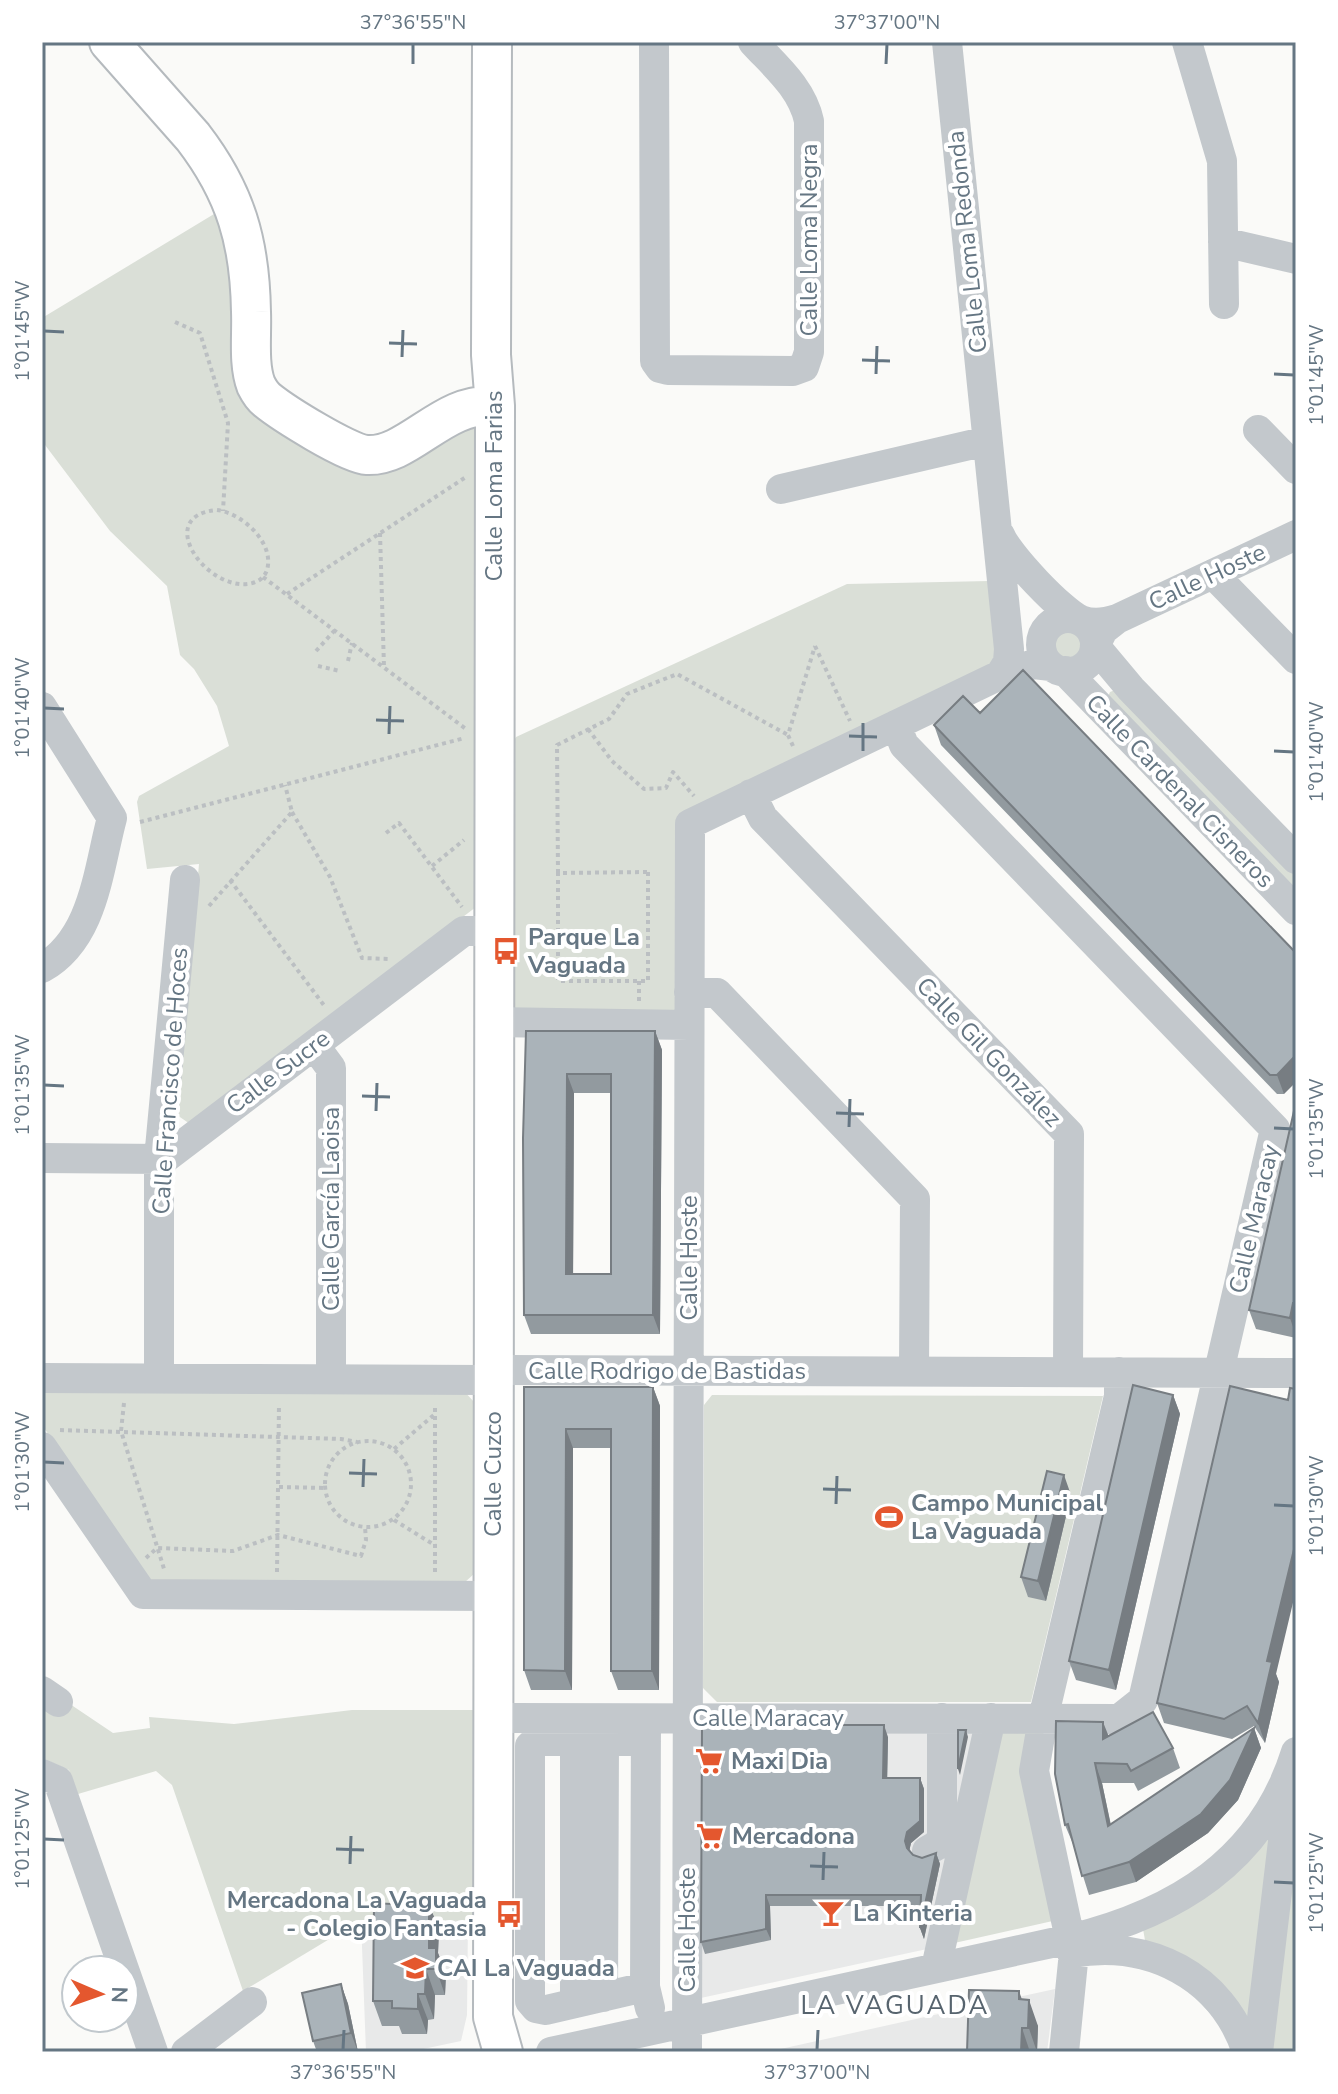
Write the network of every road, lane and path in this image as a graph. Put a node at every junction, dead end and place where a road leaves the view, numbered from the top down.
1 (109, 42) edge
2 (492, 42) edge
3 (654, 42) edge
4 (753, 42) edge
5 (947, 42) edge
6 (1187, 42) edge
7 (1223, 242) junction
8 (1296, 259) edge
9 (1224, 304) dead end
10 (175, 322) dead end
11 (495, 406) junction
12 (1258, 430) dead end
13 (987, 441) junction
14 (1296, 469) edge
15 (471, 474) dead end
16 (781, 489) dead end
17 (223, 511) junction
18 (380, 533) junction
19 (1296, 535) edge
20 (1009, 570) junction
21 (1213, 574) junction
22 (263, 577) junction
23 (287, 594) junction
24 (1159, 599) junction
25 (1077, 619) junction
26 (1117, 619) junction
27 (335, 630) junction
28 (352, 643) junction
29 (1095, 646) junction
30 (316, 651) dead end
31 (1053, 659) junction
32 (1296, 659) edge
33 (348, 661) dead end
34 (318, 666) dead end
35 (384, 667) junction
36 (340, 671) dead end
37 (1000, 675) junction
38 (1131, 689) junction
39 (42, 707) edge
40 (896, 725) junction
41 (587, 729) junction
42 (855, 731) dead end
43 (788, 735) junction
44 (799, 758) dead end
45 (285, 785) junction
46 (751, 794) junction
47 (698, 806) dead end
48 (292, 812) junction
49 (126, 820) junction
50 (386, 833) dead end
51 (473, 833) dead end
52 (1296, 859) edge
53 (432, 866) junction
54 (558, 873) junction
55 (185, 880) dead end
56 (230, 880) junction
57 (1296, 910) edge
58 (203, 913) dead end
59 (481, 922) junction
60 (391, 959) dead end
61 (42, 968) edge
62 (689, 992) junction
63 (332, 1016) dead end
64 (495, 1022) junction
65 (689, 1025) junction
66 (314, 1045) junction
67 (42, 1158) edge
68 (159, 1159) junction
69 (494, 1370) junction
70 (688, 1371) junction
71 (914, 1371) junction
72 (1068, 1372) junction
73 (1119, 1372) junction
74 (1219, 1372) junction
75 (1296, 1373) edge
76 (42, 1378) edge
77 (159, 1379) junction
78 (331, 1379) junction
79 (126, 1389) dead end
80 (279, 1401) dead end
81 (435, 1402) dead end
82 (435, 1414) junction
83 (121, 1431) junction
84 (279, 1437) junction
85 (44, 1438) edge
86 (357, 1442) junction
87 (394, 1449) junction
88 (279, 1487) junction
89 (326, 1488) junction
90 (393, 1519) junction
91 (365, 1527) junction
92 (278, 1535) junction
93 (436, 1546) junction
94 (157, 1548) junction
95 (138, 1565) dead end
96 (168, 1582) dead end
97 (277, 1582) dead end
98 (434, 1583) dead end
99 (493, 1596) junction
100 (493, 1718) junction
101 (688, 1718) junction
102 (942, 1718) junction
103 (991, 1718) junction
104 (1043, 1719) junction
105 (646, 1730) junction
106 (590, 1741) junction
107 (1296, 1753) edge
108 (42, 1774) edge
109 (927, 1851) dead end
110 (1160, 1909) junction
111 (1072, 1946) junction
112 (1164, 1960) junction
113 (936, 1968) junction
114 (645, 1987) junction
115 (589, 2000) junction
116 (252, 2002) dead end
117 (654, 2030) junction
118 (687, 2037) edge
119 (492, 2045) edge
120 (153, 2052) edge
121 (186, 2052) edge
122 (551, 2052) edge
123 (618, 2052) edge
124 (1064, 2052) edge
125 (1247, 2052) edge
126 (1258, 2052) edge

1 - 11 main road
2 - 11 main road, Calle Loma Farias
3 - 4 street, Calle Loma Negra
5 - 13 street, Calle Loma Redonda
6 - 7 street
7 - 8 street
7 - 9 street
10 - 17 path
11 - 59 main road, Calle Loma Farias
12 - 14 street
13 - 16 street
13 - 20 street, Calle Loma Redonda
15 - 18 path
17 - 22 path
17 - 22 path
18 - 23 path
18 - 35 path
19 - 21 street, Calle Hoste
20 - 25 street
20 - 31 street, Calle Cardenal Cisneros
20 - 37 street
21 - 24 street, Calle Hoste
21 - 32 street
22 - 23 path
23 - 27 path
24 - 26 street, Calle Hoste
24 - 38 street
25 - 26 street, Calle Hoste
25 - 29 street
25 - 31 street
26 - 29 street, Calle Hoste
27 - 28 path
27 - 30 path
28 - 33 path
28 - 35 path
29 - 31 street
29 - 38 street, Calle Cardenal Cisneros
31 - 37 street, Calle Hoste
31 - 57 street, Calle Cardenal Cisneros
34 - 36 path
35 - 45 path
37 - 40 street, Calle Hoste
38 - 52 street, Calle Cardenal Cisneros
39 - 49 street
40 - 46 street, Calle Hoste
40 - 74 street, Calle Maracay
41 - 43 path
41 - 47 path
41 - 54 path
42 - 43 path
43 - 44 path
45 - 48 path
45 - 49 path
46 - 62 street, Calle Hoste
46 - 72 street, Calle Gil González
48 - 56 path
48 - 60 path
49 - 61 street
50 - 53 path
51 - 53 path
53 - 59 path
54 - 54 path
55 - 68 street, Calle Francisco de Hoces
56 - 58 path
56 - 63 path
59 - 64 main road, Calle Cuzco
59 - 66 street, Calle Sucre
62 - 65 street, Calle Hoste
62 - 71 street
64 - 65 street
64 - 69 main road, Calle Cuzco
65 - 70 street, Calle Hoste
66 - 68 street, Calle Sucre
66 - 78 street, Calle García Laoisa
67 - 68 street
68 - 77 street, Calle Francisco de Hoces
69 - 70 street, Calle Rodrigo de Bastidas
69 - 78 street, Calle Rodrigo de Bastidas
69 - 99 main road, Calle Cuzco
70 - 71 street, Calle Rodrigo de Bastidas
70 - 101 street, Calle Hoste
71 - 72 street, Calle Rodrigo de Bastidas
72 - 73 street, Calle Rodrigo de Bastidas
73 - 74 street, Calle Rodrigo de Bastidas
73 - 104 street
74 - 75 street, Calle Rodrigo de Bastidas
74 - 104 street, Calle Maracay
76 - 77 street, Calle Rodrigo de Bastidas
77 - 78 street, Calle Rodrigo de Bastidas
79 - 83 path
80 - 84 path
81 - 82 path
82 - 87 path
82 - 93 path
83 - 84 path
83 - 85 path
83 - 94 path
84 - 86 path
84 - 88 path
85 - 99 street
86 - 87 path
86 - 89 path
87 - 90 path
88 - 89 path
88 - 92 path
89 - 91 path
90 - 91 path
90 - 93 path
91 - 92 path
92 - 94 path
92 - 97 path
93 - 98 path
94 - 95 path
94 - 96 path
99 - 100 main road, Calle Cuzco
100 - 105 street, Calle Maracay
100 - 119 main road, Calle Cuzco
101 - 102 street, Calle Maracay
101 - 105 street, Calle Maracay
101 - 118 street, Calle Hoste
102 - 103 street, Calle Maracay
102 - 109 street
103 - 104 street, Calle Maracay
103 - 113 street
104 - 111 street
105 - 106 street
105 - 114 street
106 - 115 street
106 - 115 street
107 - 110 street
107 - 126 street
108 - 120 street
110 - 111 street
110 - 112 street
111 - 112 street
111 - 113 street
111 - 118 street
111 - 124 street
112 - 125 street
113 - 118 street
114 - 115 street
114 - 117 street
116 - 121 street
117 - 118 street
117 - 122 street
118 - 123 street

